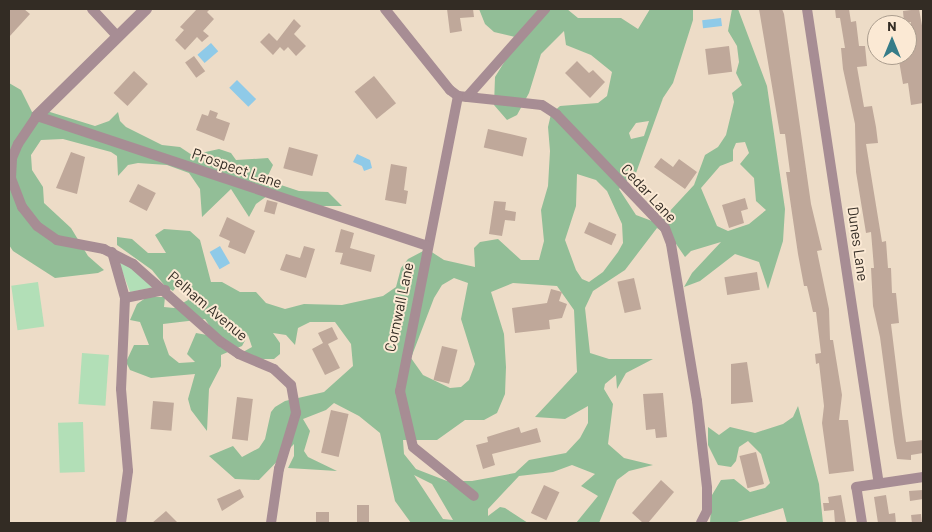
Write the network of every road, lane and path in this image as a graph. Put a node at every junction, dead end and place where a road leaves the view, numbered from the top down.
1 (92, 9) edge
2 (146, 9) edge
3 (385, 9) edge
4 (545, 9) edge
5 (807, 9) edge
6 (117, 36) junction
7 (463, 96) junction
8 (37, 116) junction
9 (427, 246) junction
10 (112, 252) junction
11 (165, 290) junction
12 (125, 298) junction
13 (923, 477) edge
14 (879, 484) junction
15 (474, 496) dead end
16 (121, 523) edge
17 (271, 523) edge
18 (701, 523) edge
19 (862, 523) edge

1 - 6 street
2 - 6 street
3 - 7 street
4 - 7 street, Cornwall Lane
5 - 14 street, Dunes Lane
6 - 8 street
7 - 9 street, Cornwall Lane
7 - 18 street, Cedar Lane
8 - 9 street, Prospect Lane
8 - 10 street, Pelham Avenue
9 - 15 street, Cornwall Lane
10 - 11 street, Pelham Avenue
10 - 12 street
11 - 12 street
11 - 17 street, Pelham Avenue
12 - 16 street
13 - 14 street
14 - 19 street

